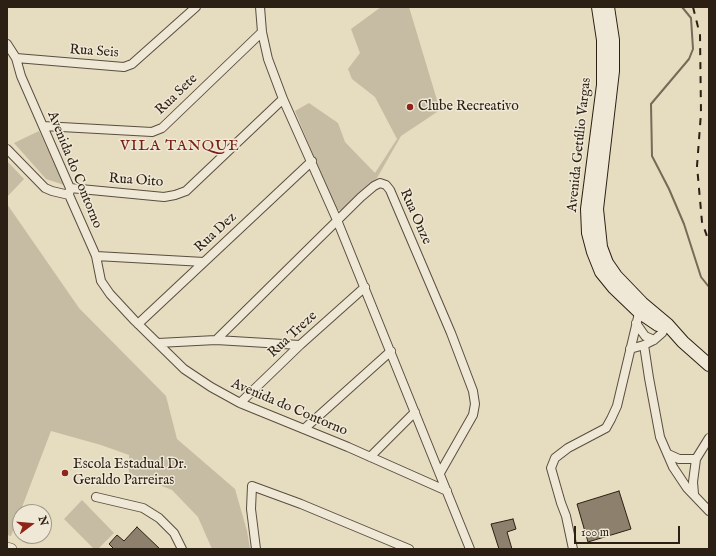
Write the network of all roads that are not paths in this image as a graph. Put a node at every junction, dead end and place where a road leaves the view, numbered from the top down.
1 (196, 7) edge
2 (260, 7) edge
3 (598, 7) edge
4 (608, 7) edge
5 (262, 32) junction
6 (7, 44) edge
7 (16, 58) junction
8 (283, 99) junction
9 (43, 126) junction
10 (7, 149) edge
11 (312, 161) junction
12 (595, 181) junction
13 (70, 192) junction
14 (337, 220) junction
15 (96, 256) junction
16 (204, 262) junction
17 (365, 287) junction
18 (639, 313) junction
19 (138, 324) junction
20 (665, 327) junction
21 (216, 340) junction
22 (654, 340) junction
23 (158, 343) junction
24 (300, 344) junction
25 (644, 345) junction
26 (630, 349) junction
27 (391, 350) junction
28 (709, 366) edge
29 (240, 403) junction
30 (414, 412) junction
31 (304, 429) junction
32 (709, 438) edge
33 (668, 454) junction
34 (370, 457) junction
35 (696, 459) junction
36 (440, 473) junction
37 (447, 491) junction
38 (694, 494) junction
39 (96, 497) dead end
40 (709, 511) edge
41 (7, 548) edge
42 (11, 549) edge
43 (182, 549) edge
44 (256, 549) edge
45 (409, 549) edge
46 (470, 549) edge
47 (573, 549) edge

1 - 7 street, Rua Seis
2 - 5 street
3 - 12 main road, Avenida Getúlio Vargas
4 - 12 main road, Avenida Getúlio Vargas
5 - 8 street
5 - 9 street, Rua Sete
6 - 7 street, Avenida do Contorno
7 - 9 street, Avenida do Contorno
8 - 11 street
8 - 13 street, Rua Oito
9 - 13 street, Avenida do Contorno
10 - 13 street, Rua Oito
11 - 14 street
11 - 16 street, Rua Dez
12 - 18 main road, Avenida Getúlio Vargas
13 - 15 street, Avenida do Contorno
14 - 17 street
14 - 21 street, Rua Onze
14 - 36 street, Rua Onze
15 - 16 street
15 - 19 street, Avenida do Contorno
16 - 19 street, Rua Dez
17 - 24 street, Rua Treze
17 - 27 street
18 - 20 main road, Avenida Getúlio Vargas
18 - 22 street
18 - 26 street
19 - 23 street, Avenida do Contorno
20 - 22 street
20 - 28 main road, Avenida Getúlio Vargas
21 - 23 street
21 - 24 street
22 - 25 street
23 - 29 street, Avenida do Contorno
24 - 29 street, Rua Treze
25 - 26 street
25 - 33 street
26 - 47 street
27 - 30 street
27 - 31 street
29 - 31 street, Avenida do Contorno
30 - 34 street
30 - 36 street
31 - 34 street, Avenida do Contorno
32 - 35 street
33 - 35 street
33 - 38 street
34 - 37 street, Avenida do Contorno
35 - 38 street
36 - 37 street
37 - 46 street
38 - 40 street
39 - 43 street
41 - 42 street
44 - 45 street

